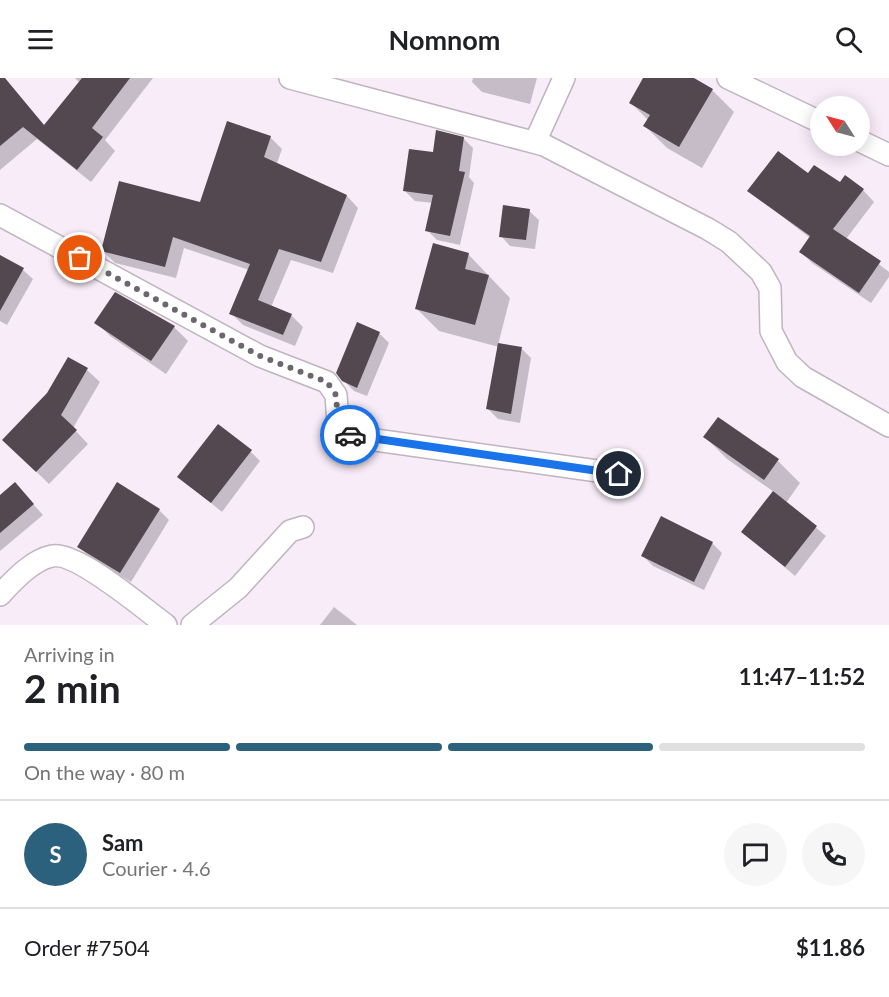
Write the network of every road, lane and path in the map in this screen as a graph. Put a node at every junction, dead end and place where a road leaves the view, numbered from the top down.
1 (290, 78) edge
2 (564, 78) edge
3 (728, 78) edge
4 (810, 117) edge
5 (535, 142) junction
6 (870, 146) edge
7 (889, 155) edge
8 (0, 215) edge
9 (889, 426) edge
10 (619, 474) dead end
11 (303, 527) dead end
12 (0, 595) edge
13 (166, 625) edge
14 (192, 625) edge

1 - 5 street
2 - 5 street
3 - 4 street
5 - 9 street
6 - 7 street
8 - 10 street
11 - 14 street
12 - 13 street

